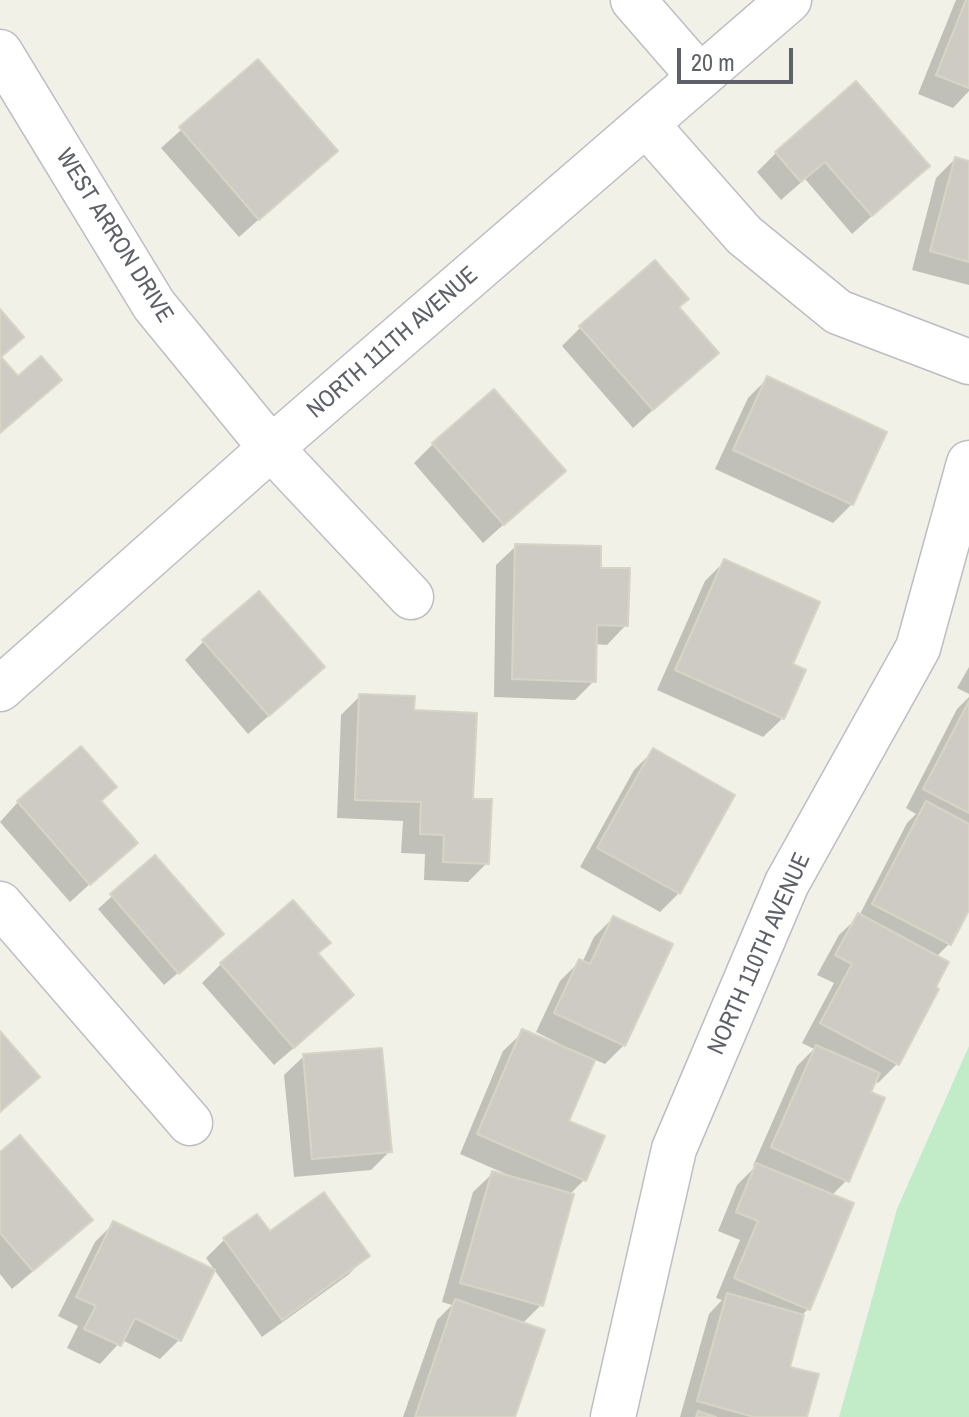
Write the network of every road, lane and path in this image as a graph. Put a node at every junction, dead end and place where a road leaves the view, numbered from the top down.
1 (633, 0) edge
2 (789, 0) edge
3 (0, 52) edge
4 (700, 77) junction
5 (647, 125) junction
6 (969, 362) edge
7 (271, 448) junction
8 (969, 463) edge
9 (411, 597) dead end
10 (0, 689) edge
11 (0, 904) edge
12 (190, 1123) dead end
13 (613, 1417) edge

1 - 4 street
2 - 4 street, NORTH 111TH AVENUE
3 - 7 street, WEST ARRON DRIVE
4 - 5 street, NORTH 111TH AVENUE
5 - 6 street
5 - 7 street, NORTH 111TH AVENUE
7 - 9 street, WEST ARRON DRIVE
7 - 10 street, NORTH 111TH AVENUE
8 - 13 street, NORTH 110TH AVENUE
11 - 12 street

